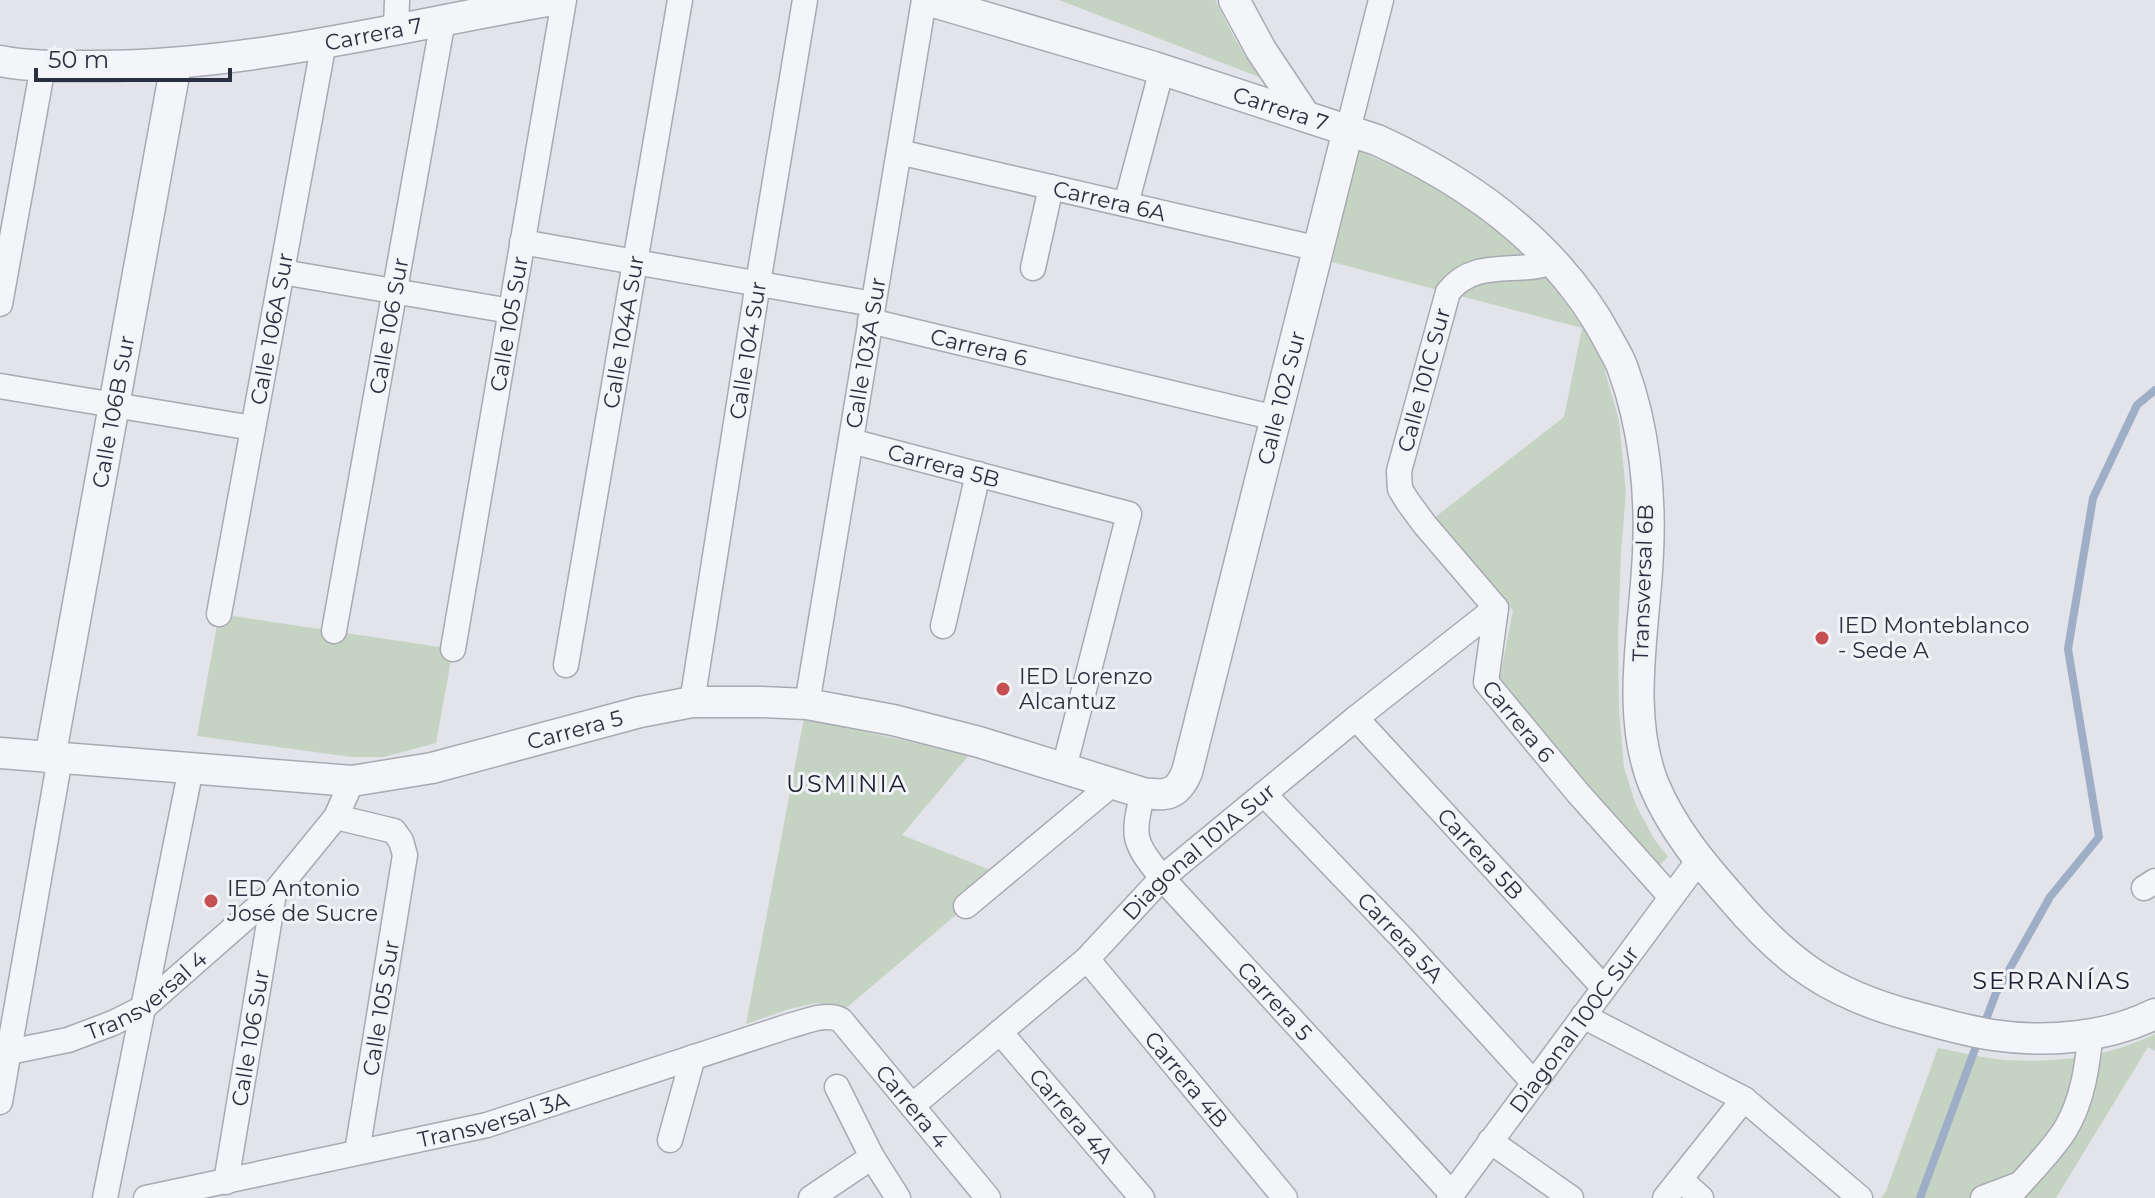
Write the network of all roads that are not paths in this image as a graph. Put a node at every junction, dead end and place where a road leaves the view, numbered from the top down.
1 (553, 0) edge
2 (564, 0) edge
3 (680, 0) edge
4 (805, 0) edge
5 (926, 0) edge
6 (1234, 0) edge
7 (1381, 0) edge
8 (397, 14) edge
9 (443, 20) junction
10 (324, 42) junction
11 (0, 61) edge
12 (176, 64) junction
13 (43, 66) junction
14 (1162, 69) junction
15 (1305, 116) junction
16 (1348, 130) junction
17 (899, 152) junction
18 (1051, 187) junction
19 (1126, 204) junction
20 (522, 242) junction
21 (1319, 249) junction
22 (1554, 261) junction
23 (635, 262) junction
24 (1033, 268) dead end
25 (282, 272) junction
26 (758, 283) junction
27 (395, 291) junction
28 (1588, 303) joint
29 (0, 304) edge
30 (510, 311) junction
31 (872, 312) junction
32 (0, 386) edge
33 (115, 405) junction
34 (1276, 418) junction
35 (253, 428) junction
36 (851, 441) junction
37 (978, 474) junction
38 (1496, 608) junction
39 (219, 614) dead end
40 (943, 626) dead end
41 (334, 631) dead end
42 (453, 649) dead end
43 (566, 665) dead end
44 (692, 702) junction
45 (807, 704) junction
46 (1356, 718) junction
47 (0, 753) edge
48 (55, 758) junction
49 (191, 768) junction
50 (1064, 768) junction
51 (352, 781) junction
52 (1111, 785) junction
53 (1173, 792) joint
54 (1143, 793) junction
55 (1264, 794) junction
56 (336, 817) junction
57 (1699, 860) junction
58 (1162, 878) junction
59 (274, 893) junction
60 (1671, 897) junction
61 (966, 906) dead end
62 (1087, 959) junction
63 (1604, 988) junction
64 (143, 1008) junction
65 (2155, 1014) edge
66 (1583, 1016) junction
67 (835, 1017) joint
68 (1000, 1032) junction
69 (2091, 1033) junction
70 (4, 1052) edge
71 (693, 1057) junction
72 (1534, 1083) junction
73 (837, 1087) dead end
74 (1744, 1099) junction
75 (0, 1102) edge
76 (912, 1106) junction
77 (670, 1140) dead end
78 (1490, 1141) junction
79 (357, 1152) junction
80 (872, 1157) junction
81 (226, 1182) junction
82 (1673, 1189) edge
83 (2014, 1191) edge
84 (1451, 1196) edge
85 (105, 1198) edge
86 (146, 1198) edge
87 (811, 1198) edge
88 (898, 1198) edge
89 (988, 1198) edge
90 (1142, 1198) edge
91 (1285, 1198) edge
92 (1571, 1198) edge
93 (1701, 1198) edge
94 (1860, 1198) edge
95 (1983, 1198) edge

1 - 9 street, Carrera 7
2 - 20 street, Calle 105 Sur
3 - 23 street, Calle 104A Sur
4 - 26 street, Calle 104 Sur
5 - 14 street, Carrera 7
5 - 17 street, Calle 103A Sur
6 - 15 street
7 - 16 street, Calle 102 Sur
8 - 9 street, Carrera 7
8 - 10 street, Carrera 7
9 - 27 street, Calle 106 Sur
10 - 12 street, Carrera 7
10 - 25 street, Calle 106A Sur
11 - 13 street, Carrera 7
12 - 13 street, Carrera 7
12 - 33 street, Calle 106B Sur
13 - 29 street
14 - 15 street, Carrera 7
14 - 19 street
15 - 16 street, Carrera 7
16 - 21 street, Calle 102 Sur
16 - 22 street, Carrera 7
17 - 18 street, Carrera 6A
17 - 31 street, Calle 103A Sur
18 - 19 street, Carrera 6A
18 - 24 street
19 - 21 street, Carrera 6A
20 - 23 street, Carrera 6
20 - 30 street, Calle 105 Sur
21 - 34 street, Calle 102 Sur
22 - 28 street, Carrera 7
22 - 38 street, Calle 101C Sur
23 - 26 street, Carrera 6
23 - 43 street, Calle 104A Sur
25 - 27 street
25 - 35 street, Calle 106A Sur
26 - 31 street, Carrera 6
26 - 44 street, Calle 104 Sur
27 - 30 street
27 - 41 street, Calle 106 Sur
28 - 57 street, Transversal 6B
30 - 42 street, Calle 105 Sur
31 - 34 street, Carrera 6
31 - 36 street, Calle 103A Sur
32 - 33 street
33 - 35 street
33 - 48 street, Calle 106B Sur
34 - 53 street, Calle 102 Sur
35 - 39 street, Calle 106A Sur
36 - 37 street, Carrera 5B
36 - 45 street, Calle 103A Sur
37 - 40 street
37 - 50 street, Carrera 5B
38 - 46 street, Diagonal 101A Sur
38 - 60 street, Carrera 6
44 - 45 street, Carrera 5
44 - 51 street, Carrera 5
45 - 50 street, Carrera 5
46 - 55 street, Diagonal 101A Sur
46 - 63 street, Carrera 5B
47 - 48 street, Carrera 5
48 - 49 street, Carrera 5
48 - 70 street, Calle 106B Sur
49 - 51 street, Carrera 5
49 - 64 street
50 - 52 street, Carrera 5
51 - 56 street, Transversal 4
52 - 54 street, Carrera 5
52 - 61 street
53 - 54 street, Carrera 5
54 - 58 street, Carrera 5
55 - 58 street, Diagonal 101A Sur
55 - 72 street, Carrera 5A
56 - 59 street, Transversal 4
56 - 79 street, Calle 105 Sur
57 - 60 street, Diagonal 100C Sur
57 - 69 street
58 - 62 street, Diagonal 101A Sur
58 - 84 street, Carrera 5
59 - 64 street, Transversal 4
59 - 81 street, Calle 106 Sur
60 - 63 street, Diagonal 100C Sur
62 - 68 street, Diagonal 101A Sur
62 - 91 street, Carrera 4B
63 - 66 street, Diagonal 100C Sur
64 - 70 street, Transversal 4
64 - 85 street
65 - 69 street
66 - 72 street, Diagonal 100C Sur
66 - 74 street
67 - 71 street, Transversal 3A
67 - 76 street, Carrera 4
68 - 76 street, Diagonal 101A Sur
68 - 90 street, Carrera 4A
69 - 83 street
70 - 75 street, Calle 106B Sur
71 - 77 street
71 - 79 street, Transversal 3A
72 - 78 street, Diagonal 100C Sur
73 - 80 street
74 - 82 street
74 - 94 street
76 - 89 street, Carrera 4
78 - 84 street, Diagonal 100C Sur
78 - 92 street
79 - 81 street, Transversal 3A
80 - 87 street
80 - 88 street
81 - 86 street, Transversal 3A
82 - 93 street
83 - 95 street

